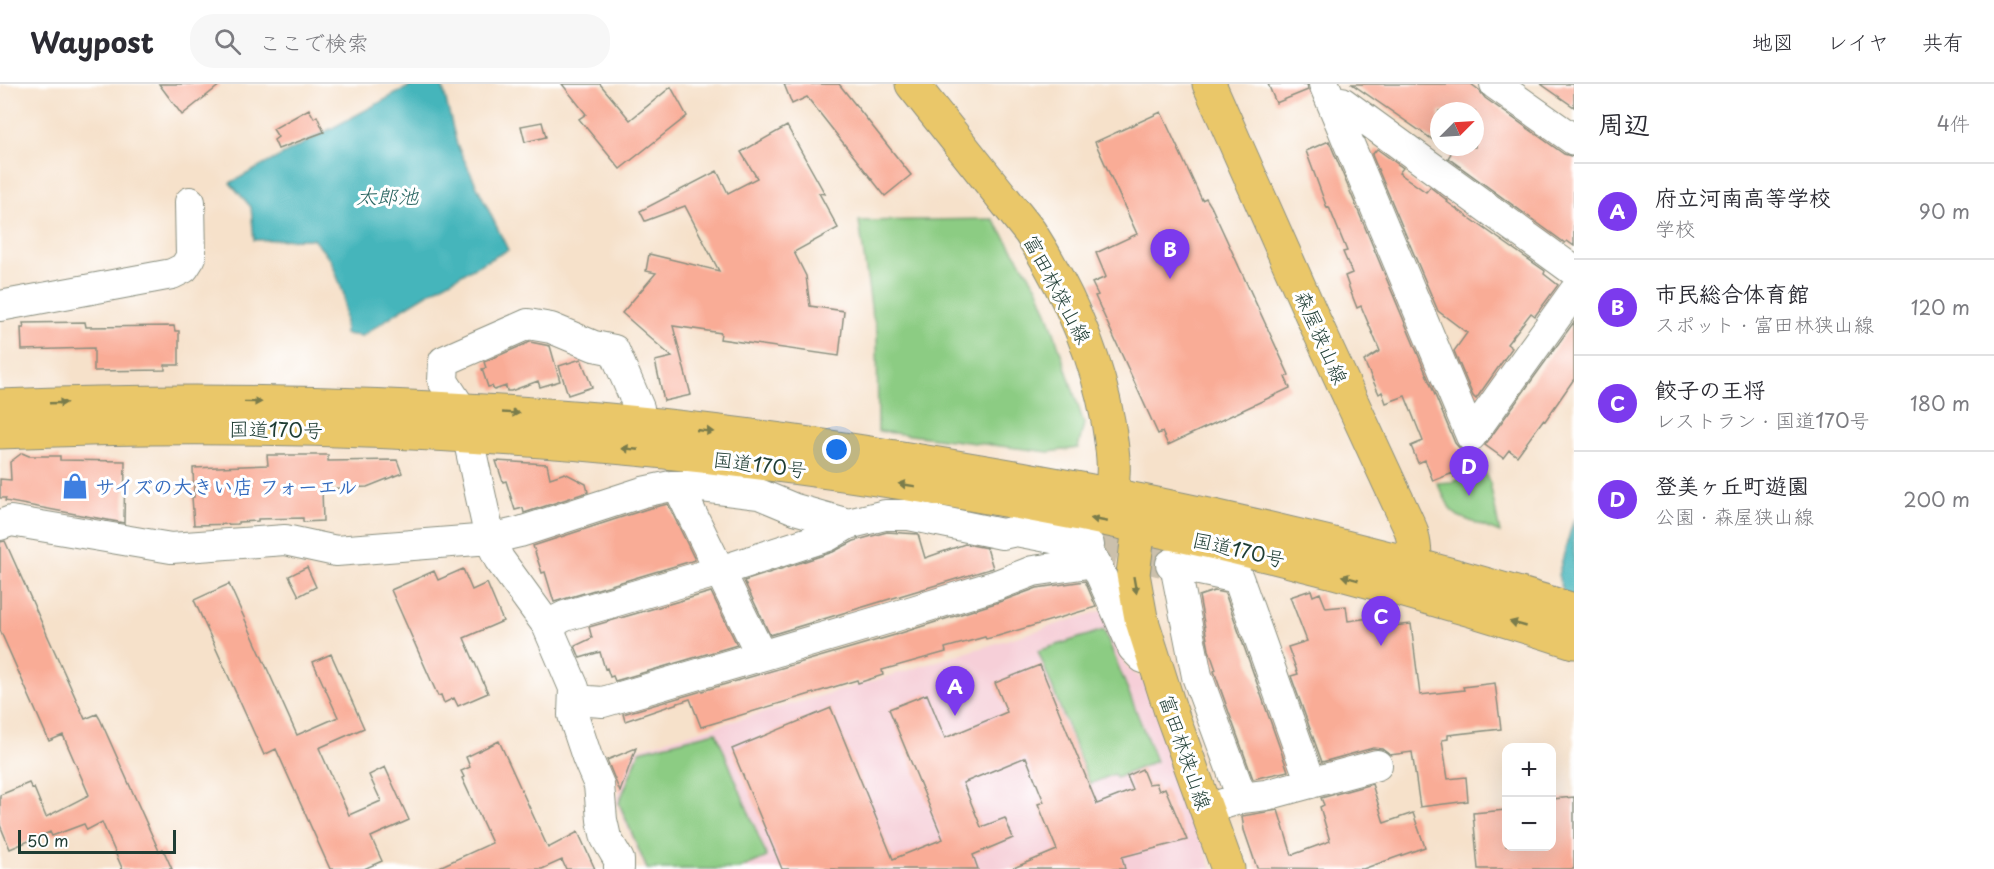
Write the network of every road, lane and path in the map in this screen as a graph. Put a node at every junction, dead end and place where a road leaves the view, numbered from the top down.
1 (912, 84) edge
2 (1209, 84) edge
3 (1495, 84) edge
4 (1338, 94) edge
5 (1574, 140) edge
6 (190, 202) dead end
7 (1574, 271) edge
8 (1574, 292) edge
9 (0, 306) edge
10 (0, 406) edge
11 (465, 423) junction
12 (637, 424) junction
13 (0, 432) edge
14 (678, 486) junction
15 (1111, 494) junction
16 (848, 524) junction
17 (0, 525) edge
18 (1139, 528) junction
19 (1002, 534) junction
20 (490, 539) junction
21 (1089, 545) tunnel mouth
22 (721, 570) junction
23 (1033, 571) junction
24 (1411, 578) junction
25 (1574, 610) edge
26 (547, 625) junction
27 (1574, 642) edge
28 (761, 655) junction
29 (1154, 660) junction
30 (574, 699) junction
31 (1377, 765) dead end
32 (1311, 783) junction
33 (1242, 798) junction
34 (1206, 809) junction
35 (619, 869) edge
36 (1228, 869) edge

1 - 15 main road, 富田林狭山線
2 - 24 main road, 森屋狭山線
3 - 5 street
4 - 7 street
4 - 8 street
6 - 9 street
10 -> 11 main road, 国道170号
11 -> 12 main road, 国道170号
11 - 12 street
11 - 13 main road, 国道170号
18 -> 11 main road, 国道170号
11 - 20 street
12 -> 15 main road, 国道170号
14 - 16 street
14 - 20 street
14 - 22 street
15 - 24 main road, 国道170号
16 - 19 street
16 - 22 street
17 - 20 street
24 -> 18 main road, 国道170号
18 -> 29 main road, 富田林狭山線
19 - 21 street
19 - 23 street
20 - 26 street
22 - 26 street
22 - 28 street
23 - 28 street
23 - 29 street
24 - 25 main road, 国道170号
27 -> 24 main road, 国道170号
26 - 30 street
28 - 30 street
29 - 34 main road, 富田林狭山線
30 - 35 street
31 - 32 street
32 - 33 street
32 - 33 street
33 - 34 street
34 - 36 main road, 富田林狭山線

